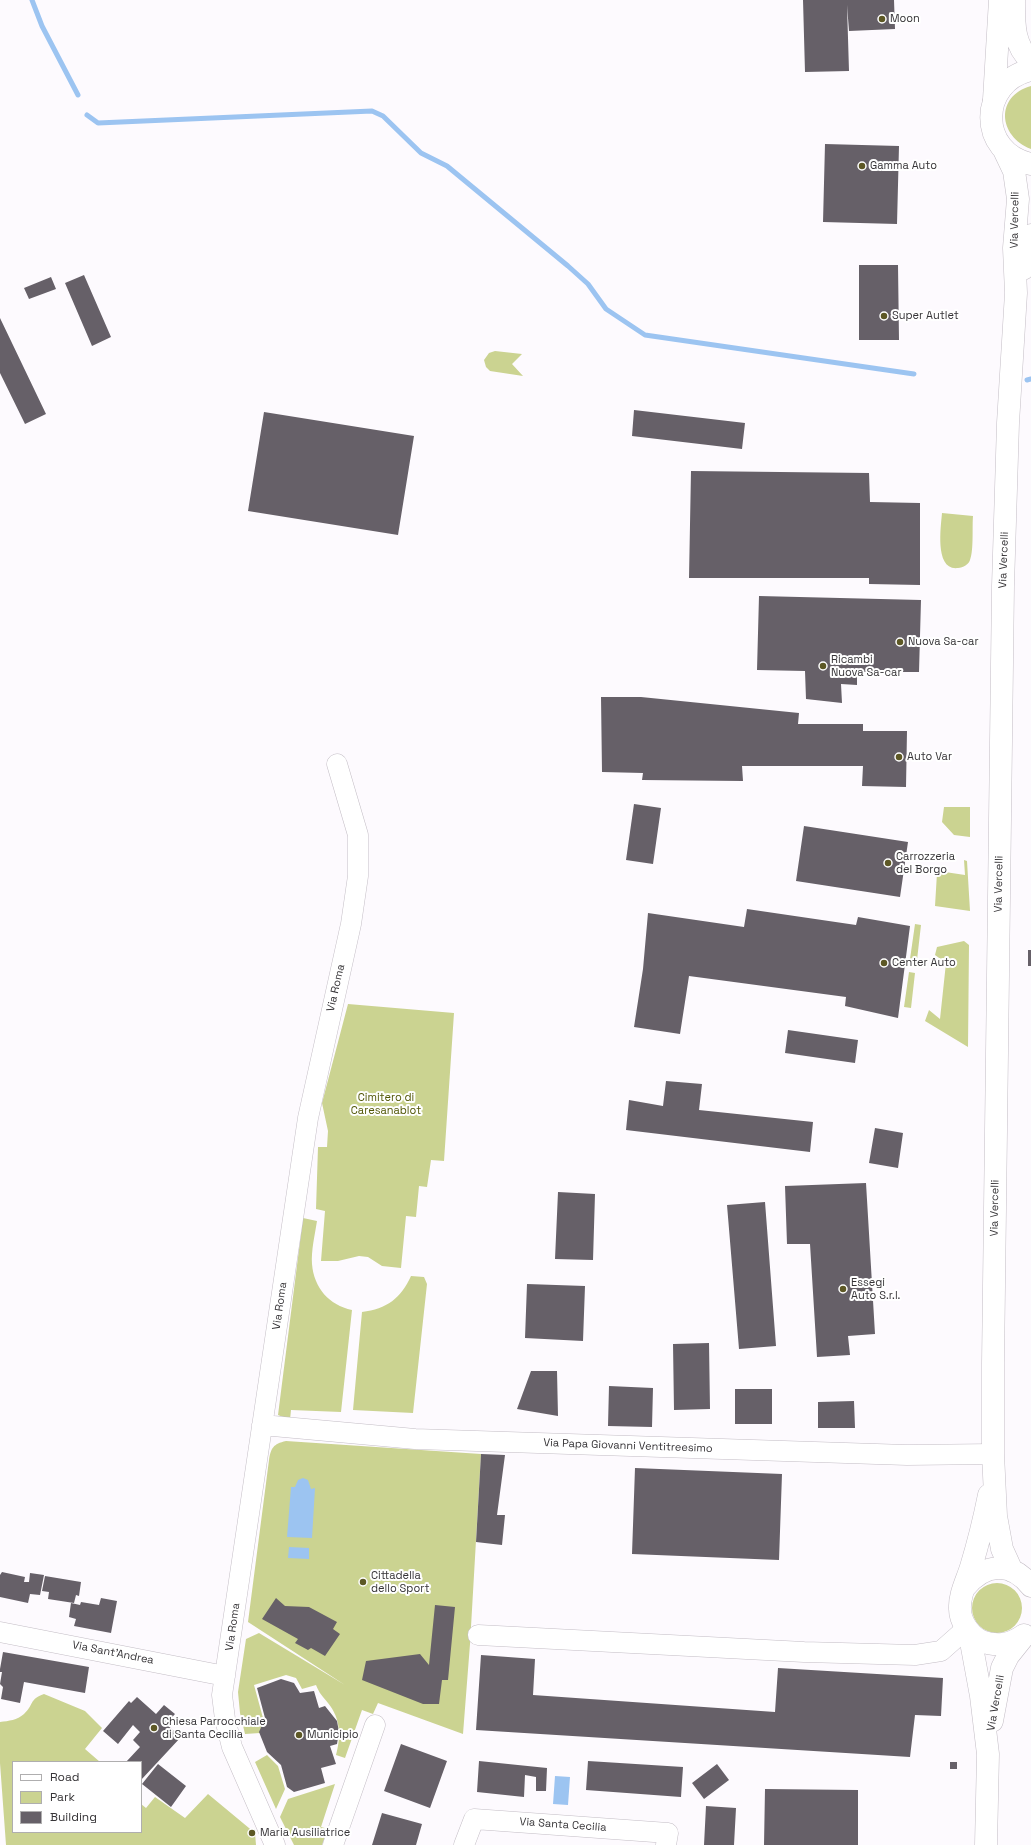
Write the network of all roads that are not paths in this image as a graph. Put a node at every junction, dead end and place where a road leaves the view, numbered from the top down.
1 (1000, 0) edge
2 (1014, 0) edge
3 (1031, 61) edge
4 (1031, 70) edge
5 (994, 100) junction
6 (1004, 150) junction
7 (1031, 164) edge
8 (1031, 235) edge
9 (1016, 293) junction
10 (337, 764) dead end
11 (262, 1425) junction
12 (994, 1464) junction
13 (1022, 1571) edge
14 (1031, 1586) edge
15 (965, 1587) junction
16 (968, 1630) junction
17 (1028, 1631) edge
18 (0, 1632) edge
19 (478, 1635) dead end
20 (225, 1676) junction
21 (375, 1725) dead end
22 (988, 1754) junction
23 (275, 1845) edge
24 (333, 1845) edge
25 (464, 1845) edge
26 (666, 1845) edge
27 (986, 1845) edge

1 - 5 main road
2 - 3 main road
4 - 5 main road
5 - 6 main road, Via Vercelli
6 - 7 main road
6 - 9 main road, Via Vercelli
8 - 9 main road, Via Vercelli
9 - 12 main road, Via Vercelli
10 - 11 street, Via Roma
11 - 12 street, Via Papa Giovanni Ventitreesimo
11 - 20 street, Via Roma
12 - 13 main road, Via Vercelli
12 - 15 main road, Via Vercelli
13 - 14 main road, Via Vercelli
13 - 15 main road, Via Vercelli
15 - 16 main road, Via Vercelli
16 - 17 main road, Via Vercelli
16 - 19 street
16 - 22 main road, Via Vercelli
17 - 22 main road, Via Vercelli
18 - 20 street, Via Sant'Andrea
20 - 23 street, Via Roma
21 - 24 street
22 - 27 main road, Via Vercelli
25 - 26 street, Via Santa Cecilia

